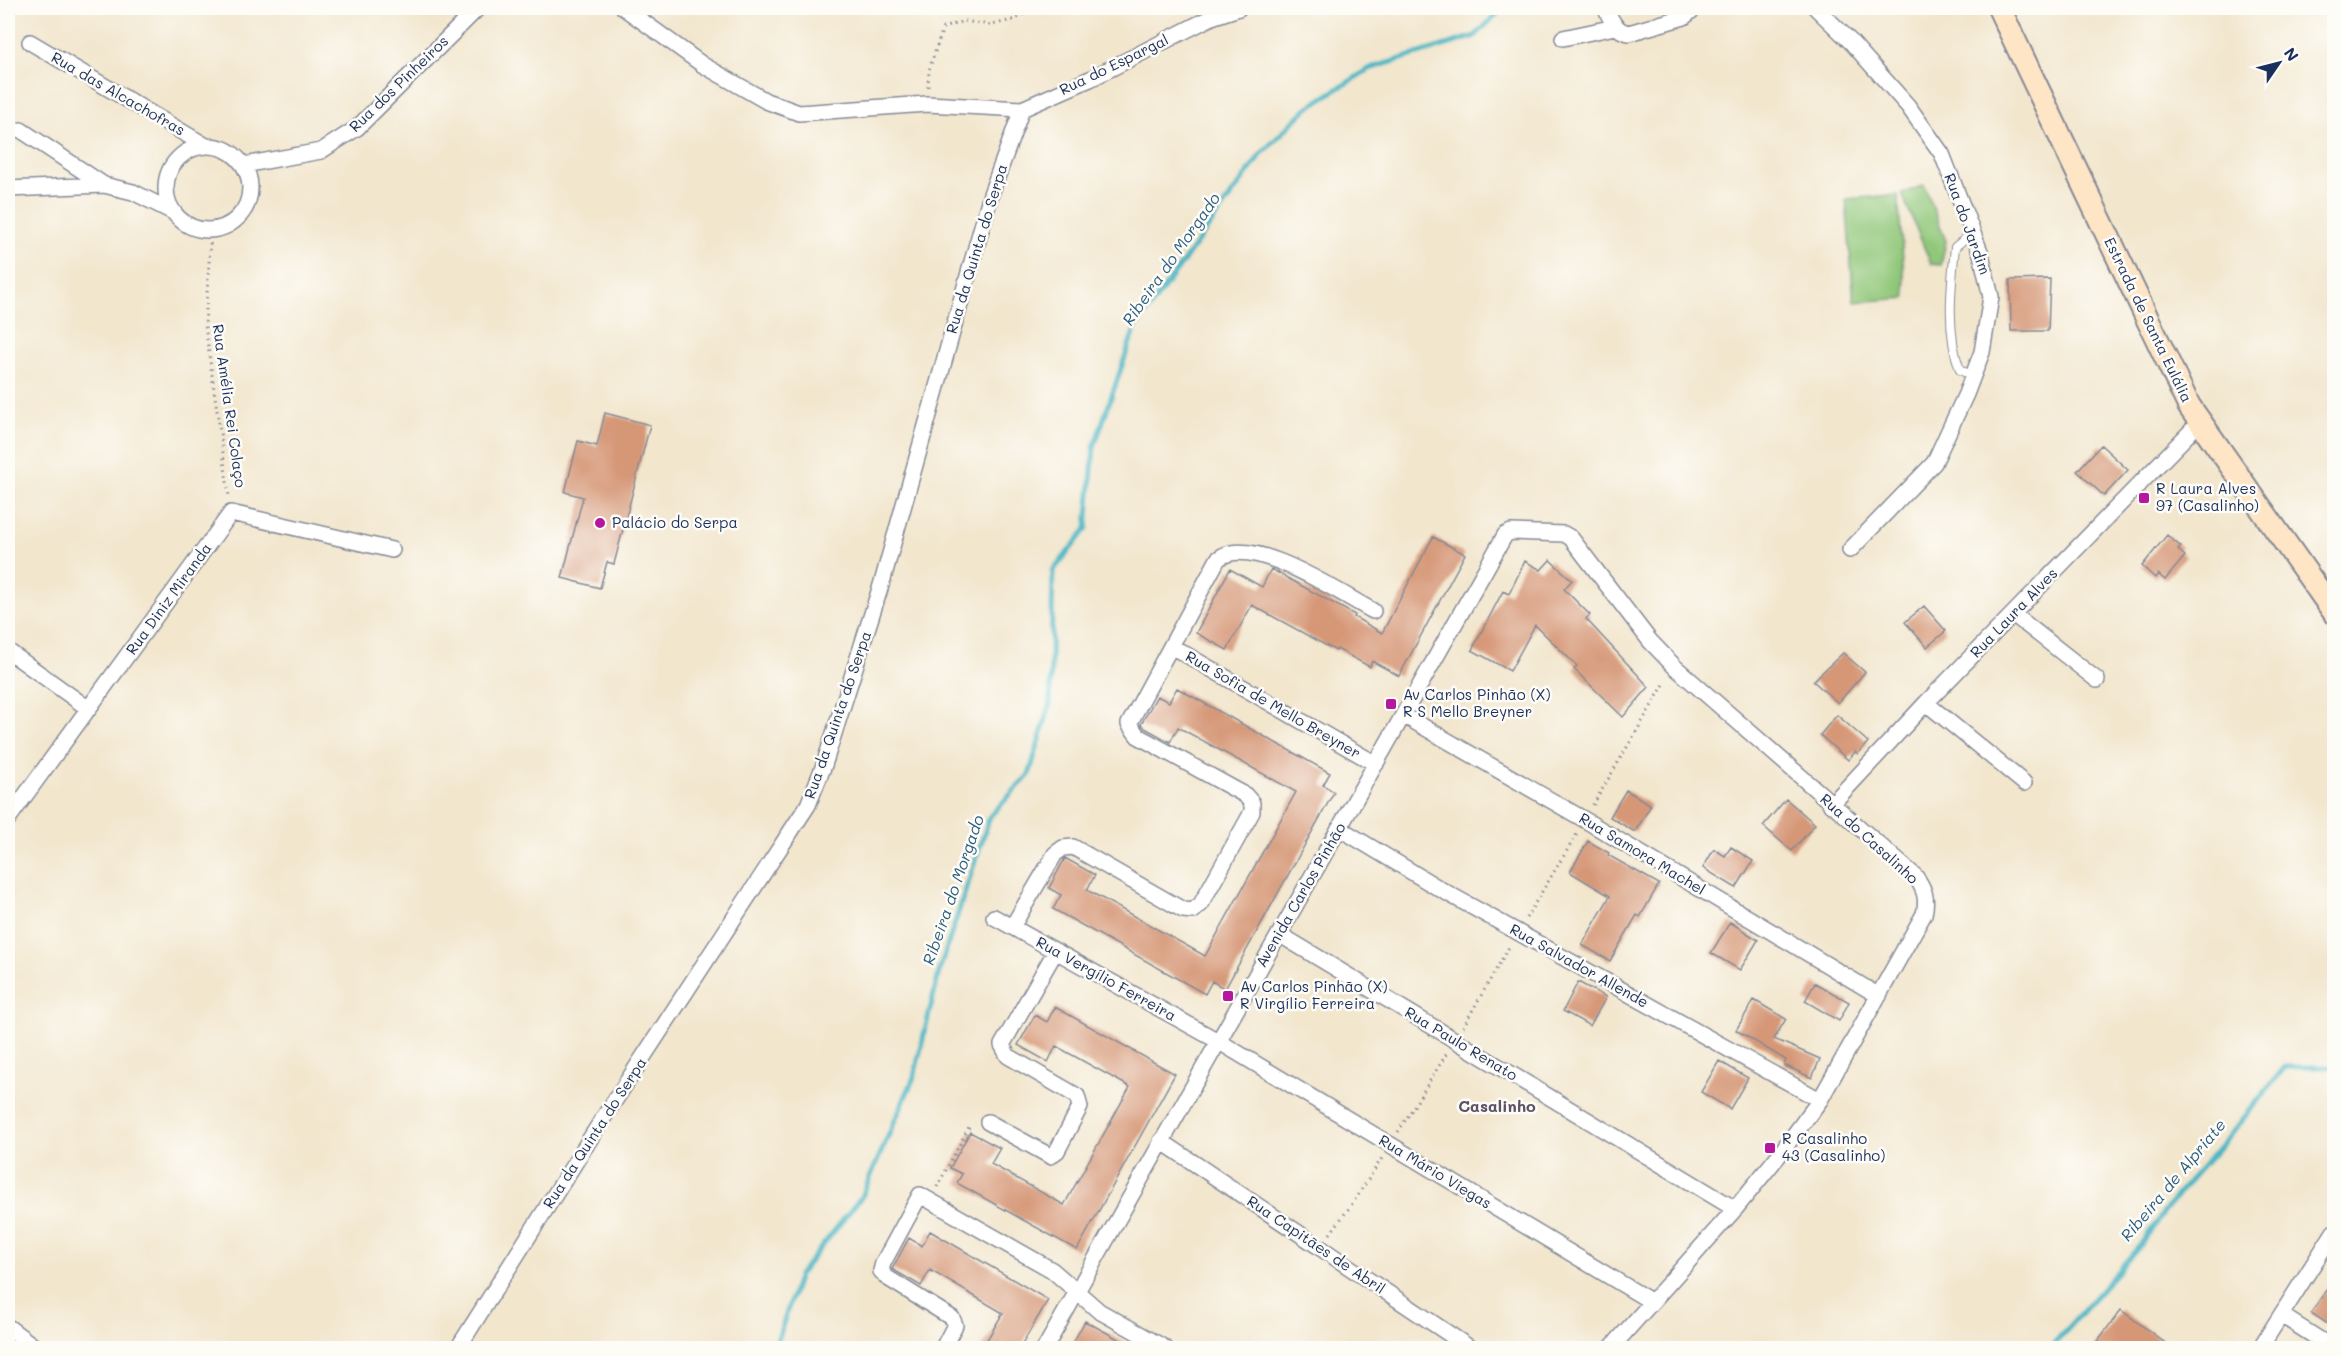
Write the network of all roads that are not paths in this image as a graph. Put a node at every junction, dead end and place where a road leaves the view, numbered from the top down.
1 (478, 8) edge
2 (624, 8) edge
3 (1239, 8) edge
4 (1605, 8) edge
5 (1816, 8) edge
6 (1999, 8) edge
7 (1685, 11) edge
8 (1615, 27) junction
9 (1563, 38) dead end
10 (30, 42) dead end
11 (1022, 109) junction
12 (21, 130) dead end
13 (206, 146) junction
14 (244, 165) junction
15 (104, 185) junction
16 (8, 189) edge
17 (173, 212) junction
18 (1973, 232) junction
19 (1973, 376) junction
20 (2199, 423) junction
21 (1505, 536) joint
22 (392, 550) dead end
23 (1850, 550) dead end
24 (1373, 611) dead end
25 (2334, 612) edge
26 (2013, 614) junction
27 (1171, 646) junction
28 (8, 651) edge
29 (2097, 680) dead end
30 (1926, 703) junction
31 (89, 709) junction
32 (1403, 715) junction
33 (1376, 764) junction
34 (2024, 783) dead end
35 (1831, 805) junction
36 (8, 819) edge
37 (1339, 828) junction
38 (994, 916) dead end
39 (1012, 927) junction
40 (1279, 934) junction
41 (1055, 952) junction
42 (1879, 996) junction
43 (1218, 1041) junction
44 (1820, 1100) junction
45 (988, 1122) road end
46 (1161, 1141) junction
47 (1735, 1209) junction
48 (2334, 1232) edge
49 (1077, 1292) junction
50 (1652, 1302) junction
51 (2281, 1315) junction
52 (8, 1327) edge
53 (36, 1348) edge
54 (458, 1348) edge
55 (943, 1348) edge
56 (1045, 1348) edge
57 (1165, 1348) edge
58 (1470, 1348) edge
59 (1611, 1348) edge
60 (2260, 1348) edge
61 (2333, 1348) edge

1 - 14 street, Rua dos Pinheiros
2 - 11 street
3 - 11 street, Rua do Espargal
4 - 8 street
5 - 18 street, Rua do Jardim
6 - 20 street, Estrada de Santa Eulália
7 - 8 street
8 - 9 street
10 - 13 street, Rua das Alcachofras
11 - 54 street, Rua da Quinta do Serpa
12 - 15 street
13 - 14 street
13 - 17 street
14 - 17 street
15 - 16 street
15 - 17 street
18 - 19 street, Rua do Jardim
18 - 19 lane
19 - 23 street, Rua do Jardim
20 - 25 street, Estrada de Santa Eulália
20 - 26 street, Rua Laura Alves
21 - 32 street, Avenida Carlos Pinhão
21 - 35 street, Rua do Casalinho
22 - 31 street, Rua Diniz Miranda
24 - 27 street
26 - 29 street
26 - 30 street, Rua Laura Alves
27 - 33 street, Rua Sofia de Mello Breyner
27 - 39 street
28 - 31 street
30 - 34 street
30 - 35 street, Rua Laura Alves
31 - 36 street, Rua Diniz Miranda
32 - 33 street, Avenida Carlos Pinhão
32 - 42 street, Rua Samora Machel
33 - 37 street, Avenida Carlos Pinhão
35 - 42 street, Rua do Casalinho
37 - 40 street, Avenida Carlos Pinhão
37 - 44 street, Rua Salvador Allende
38 - 39 street, Rua Vergílio Ferreira
39 - 41 street, Rua Vergílio Ferreira
40 - 43 street, Avenida Carlos Pinhão
40 - 47 street, Rua Paulo Renato
41 - 43 street, Rua Vergílio Ferreira
41 - 45 street
42 - 44 street, Rua do Casalinho
43 - 46 street, Avenida Carlos Pinhão
43 - 50 street, Rua Mário Viegas
44 - 47 street, Rua do Casalinho
46 - 49 street, Avenida Carlos Pinhão
46 - 58 street, Rua Capitães de Abril
47 - 50 street, Rua do Casalinho
48 - 51 street
49 - 55 street
49 - 56 street, Avenida Carlos Pinhão
49 - 57 street
50 - 59 street, Rua do Casalinho
51 - 60 street
51 - 61 street
52 - 53 street

